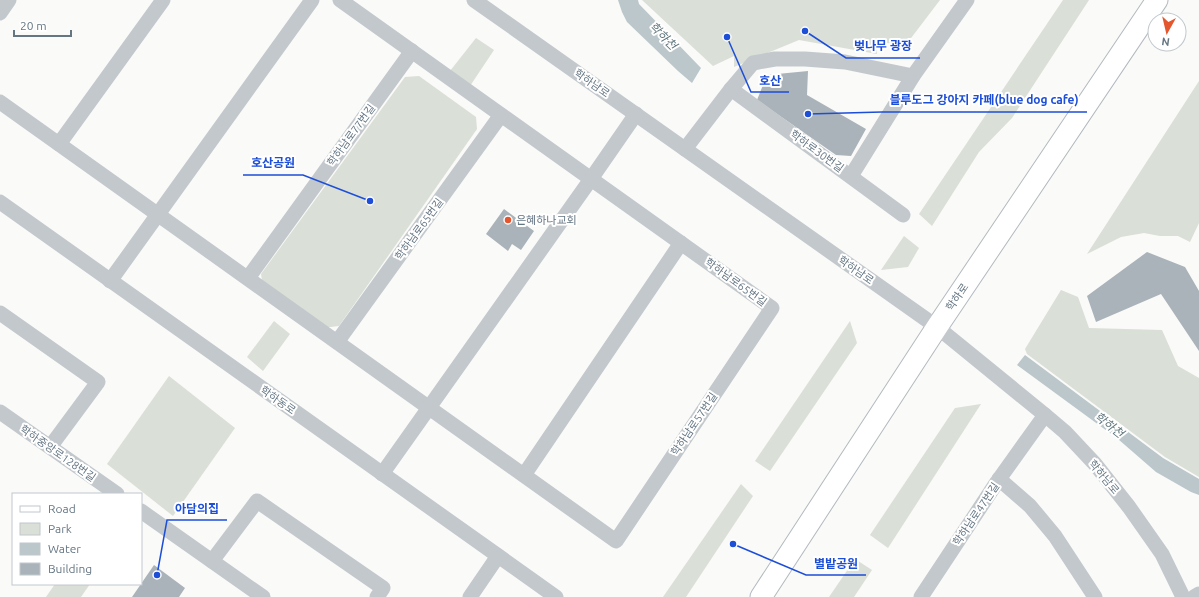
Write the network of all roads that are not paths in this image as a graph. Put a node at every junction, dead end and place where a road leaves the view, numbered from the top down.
1 (9, 0) edge
2 (163, 0) edge
3 (312, 0) edge
4 (340, 0) edge
5 (474, 0) edge
6 (967, 0) edge
7 (1156, 0) edge
8 (0, 13) edge
9 (412, 51) junction
10 (912, 76) junction
11 (731, 89) junction
12 (0, 102) edge
13 (636, 114) junction
14 (501, 115) junction
15 (59, 144) junction
16 (684, 149) junction
17 (851, 176) junction
18 (591, 179) junction
19 (0, 202) edge
20 (158, 214) junction
21 (903, 214) dead end
22 (681, 243) junction
23 (248, 278) junction
24 (110, 281) junction
25 (772, 308) joint
26 (0, 313) edge
27 (937, 327) junction
28 (337, 342) junction
29 (429, 407) junction
30 (0, 412) edge
31 (1045, 415) junction
32 (50, 447) junction
33 (382, 474) junction
34 (524, 475) junction
35 (999, 479) junction
36 (116, 493) edge
37 (142, 512) edge
38 (498, 556) junction
39 (212, 561) junction
40 (1199, 594) edge
41 (1093, 596) edge
42 (263, 597) edge
43 (377, 597) edge
44 (470, 597) edge
45 (556, 597) edge
46 (761, 597) edge
47 (921, 597) edge
48 (1183, 597) edge
49 (1194, 597) edge

1 - 8 street
2 - 15 street
3 - 20 street
4 - 9 street
5 - 13 street, 학하남로
6 - 10 street, 학하로30번길
7 - 27 street, 학하로
9 - 14 street
9 - 23 street, 학하남로77번길
10 - 11 street
10 - 17 street, 학하로30번길
11 - 16 street
11 - 17 street, 학하로30번길
12 - 15 street
13 - 16 street, 학하남로
13 - 18 street
14 - 18 street, 학하남로65번길
14 - 28 street, 학하남로65번길
15 - 20 street
16 - 27 street, 학하남로
17 - 21 street
18 - 22 street, 학하남로65번길
18 - 29 street
19 - 24 street, 학하동로
20 - 23 street
20 - 24 street
22 - 25 street, 학하남로65번길
22 - 34 street
23 - 28 street
24 - 33 street, 학하동로
25 - 34 street, 학하남로57번길
26 - 32 street
27 - 31 street, 학하남로
27 - 46 street, 학하로
28 - 29 street
29 - 33 street
29 - 34 street
30 - 32 street, 학하중앙로128번길
31 - 35 street
31 - 48 street, 학하남로
32 - 36 street, 학하중앙로128번길
33 - 38 street, 학하동로
35 - 41 street, 학하남로47번길
35 - 47 street, 학하남로47번길
37 - 39 street
38 - 44 street
38 - 45 street, 학하동로
39 - 42 street
39 - 43 street
40 - 49 street

